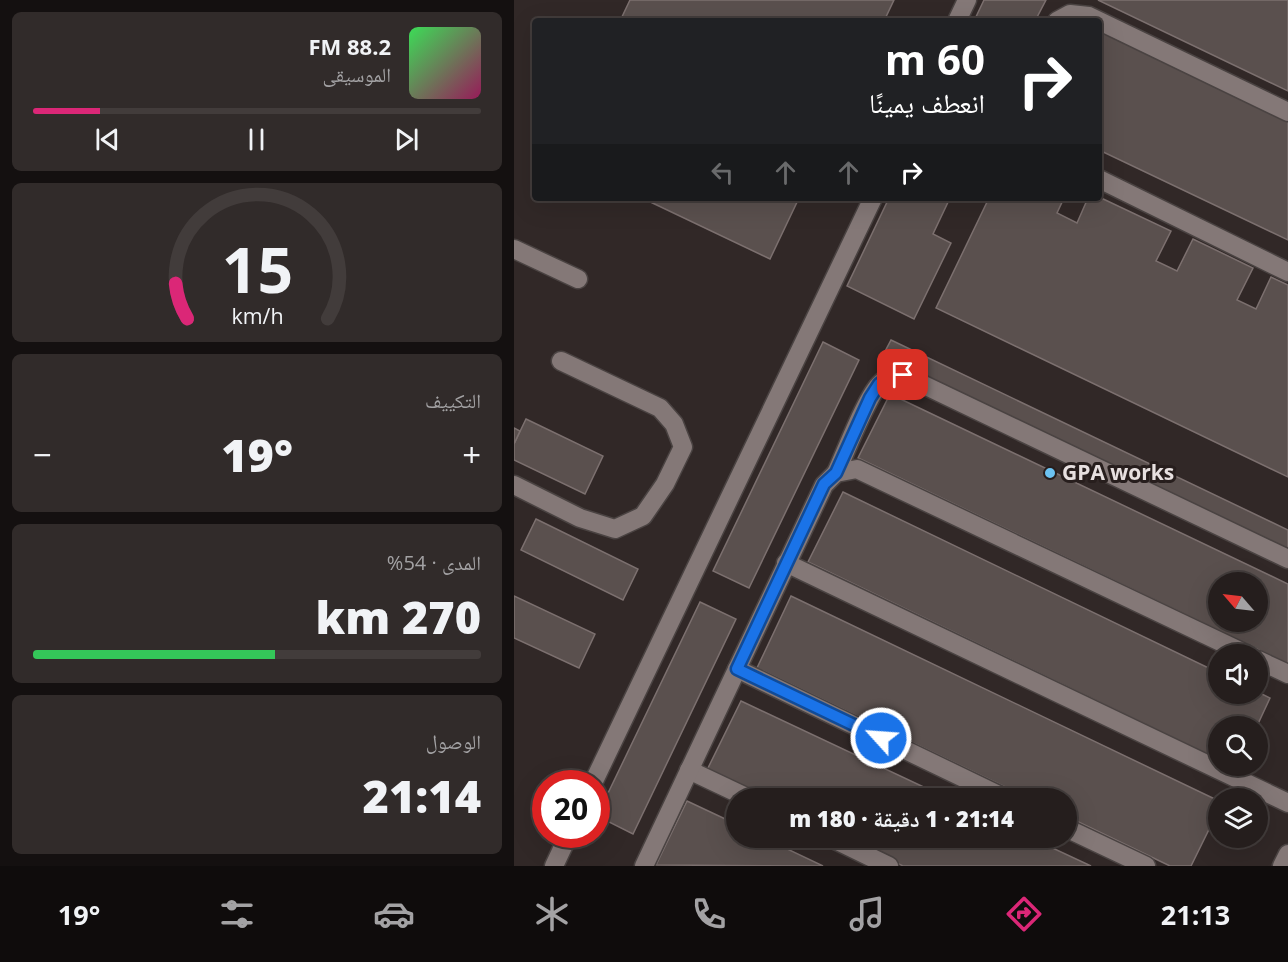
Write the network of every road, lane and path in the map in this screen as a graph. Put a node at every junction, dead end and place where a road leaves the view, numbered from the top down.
1 (967, 0) edge
2 (958, 18) edge
3 (1063, 18) edge
4 (1093, 18) edge
5 (1102, 22) edge
6 (1288, 112) edge
7 (1102, 180) edge
8 (872, 201) edge
9 (514, 249) edge
10 (1288, 272) edge
11 (578, 279) dead end
12 (561, 361) dead end
13 (836, 473) junction
14 (514, 485) edge
15 (1288, 559) edge
16 (786, 563) junction
17 (1225, 644) edge
18 (1268, 665) edge
19 (737, 669) junction
20 (1288, 674) edge
21 (599, 770) edge
22 (689, 770) junction
23 (727, 788) edge
24 (984, 788) edge
25 (1288, 803) edge
26 (1077, 833) edge
27 (562, 848) edge
28 (852, 848) edge
29 (1288, 854) edge
30 (554, 866) edge
31 (644, 866) edge
32 (889, 866) edge
33 (1146, 866) edge
34 (1282, 866) edge

1 - 2 street
3 - 4 street
5 - 6 street
7 - 10 street
8 - 21 street
9 - 11 street
12 - 14 street
13 - 15 street
13 - 16 street
13 - 17 street
16 - 19 street
16 - 25 street
18 - 20 street
19 - 22 street
19 - 24 street
22 - 23 street
22 - 31 street
26 - 33 street
27 - 30 street
28 - 32 street
29 - 34 street

